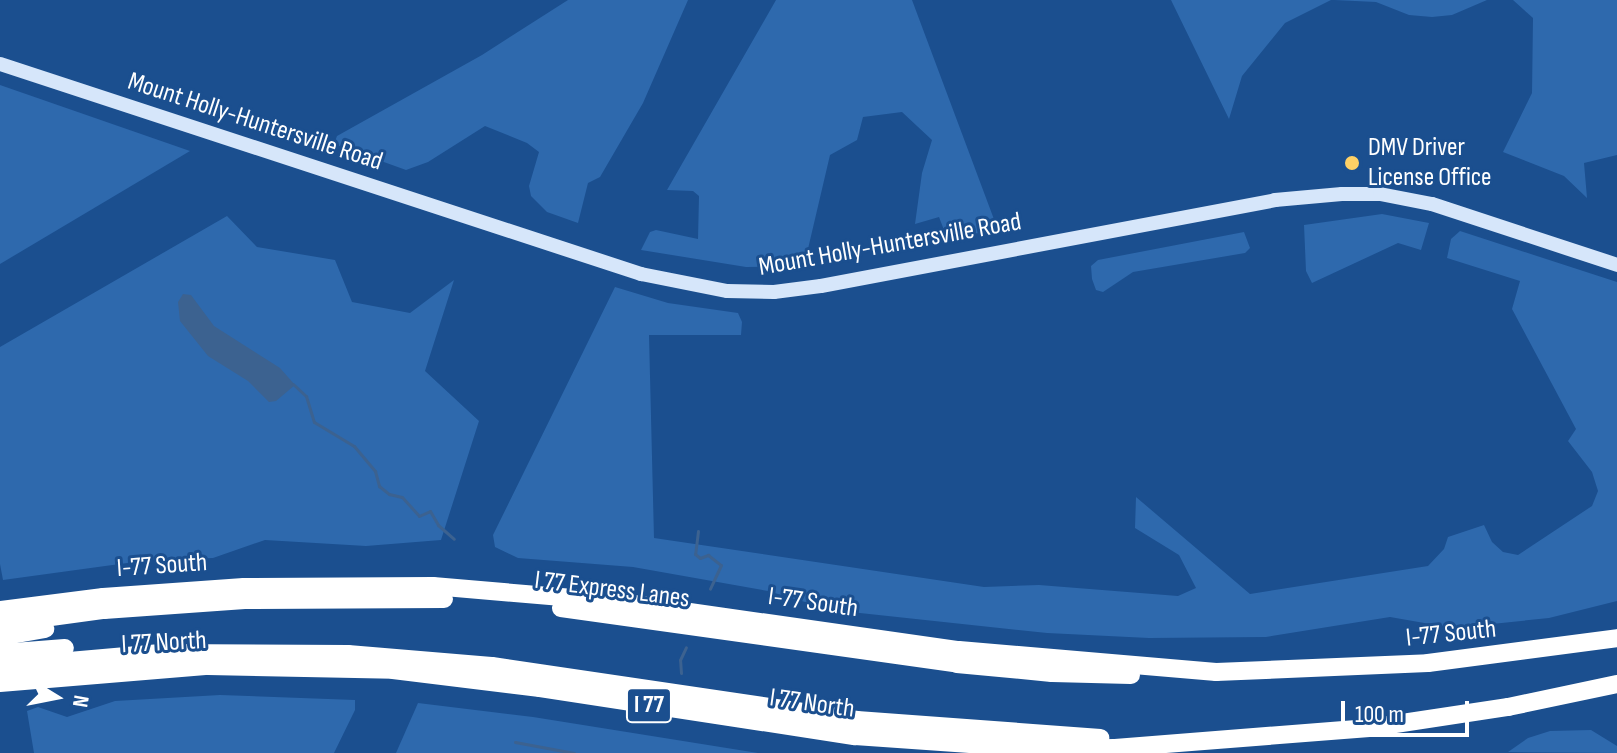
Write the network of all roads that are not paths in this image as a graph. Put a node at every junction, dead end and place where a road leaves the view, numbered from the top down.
1 (0, 64) edge
2 (1617, 265) edge
3 (198, 603) junction
4 (0, 610) edge
5 (0, 624) edge
6 (0, 637) edge
7 (1617, 638) edge
8 (207, 651) junction
9 (0, 653) edge
10 (0, 667) edge
11 (1216, 672) junction
12 (0, 683) edge
13 (1617, 684) edge
14 (1183, 742) junction

1 - 2 main road, Mount Holly-Huntersville Road
3 - 5 highway, I 77 Express Lanes
3 - 6 highway
3 - 11 highway, I 77 Express Lanes
4 - 11 highway, I-77 South
7 - 11 highway, I-77 South
8 - 9 highway
8 - 10 highway, I 77
8 - 14 highway, I 77
12 - 14 highway, I 77 North / I 77
13 - 14 highway, I 77 North / I 77

